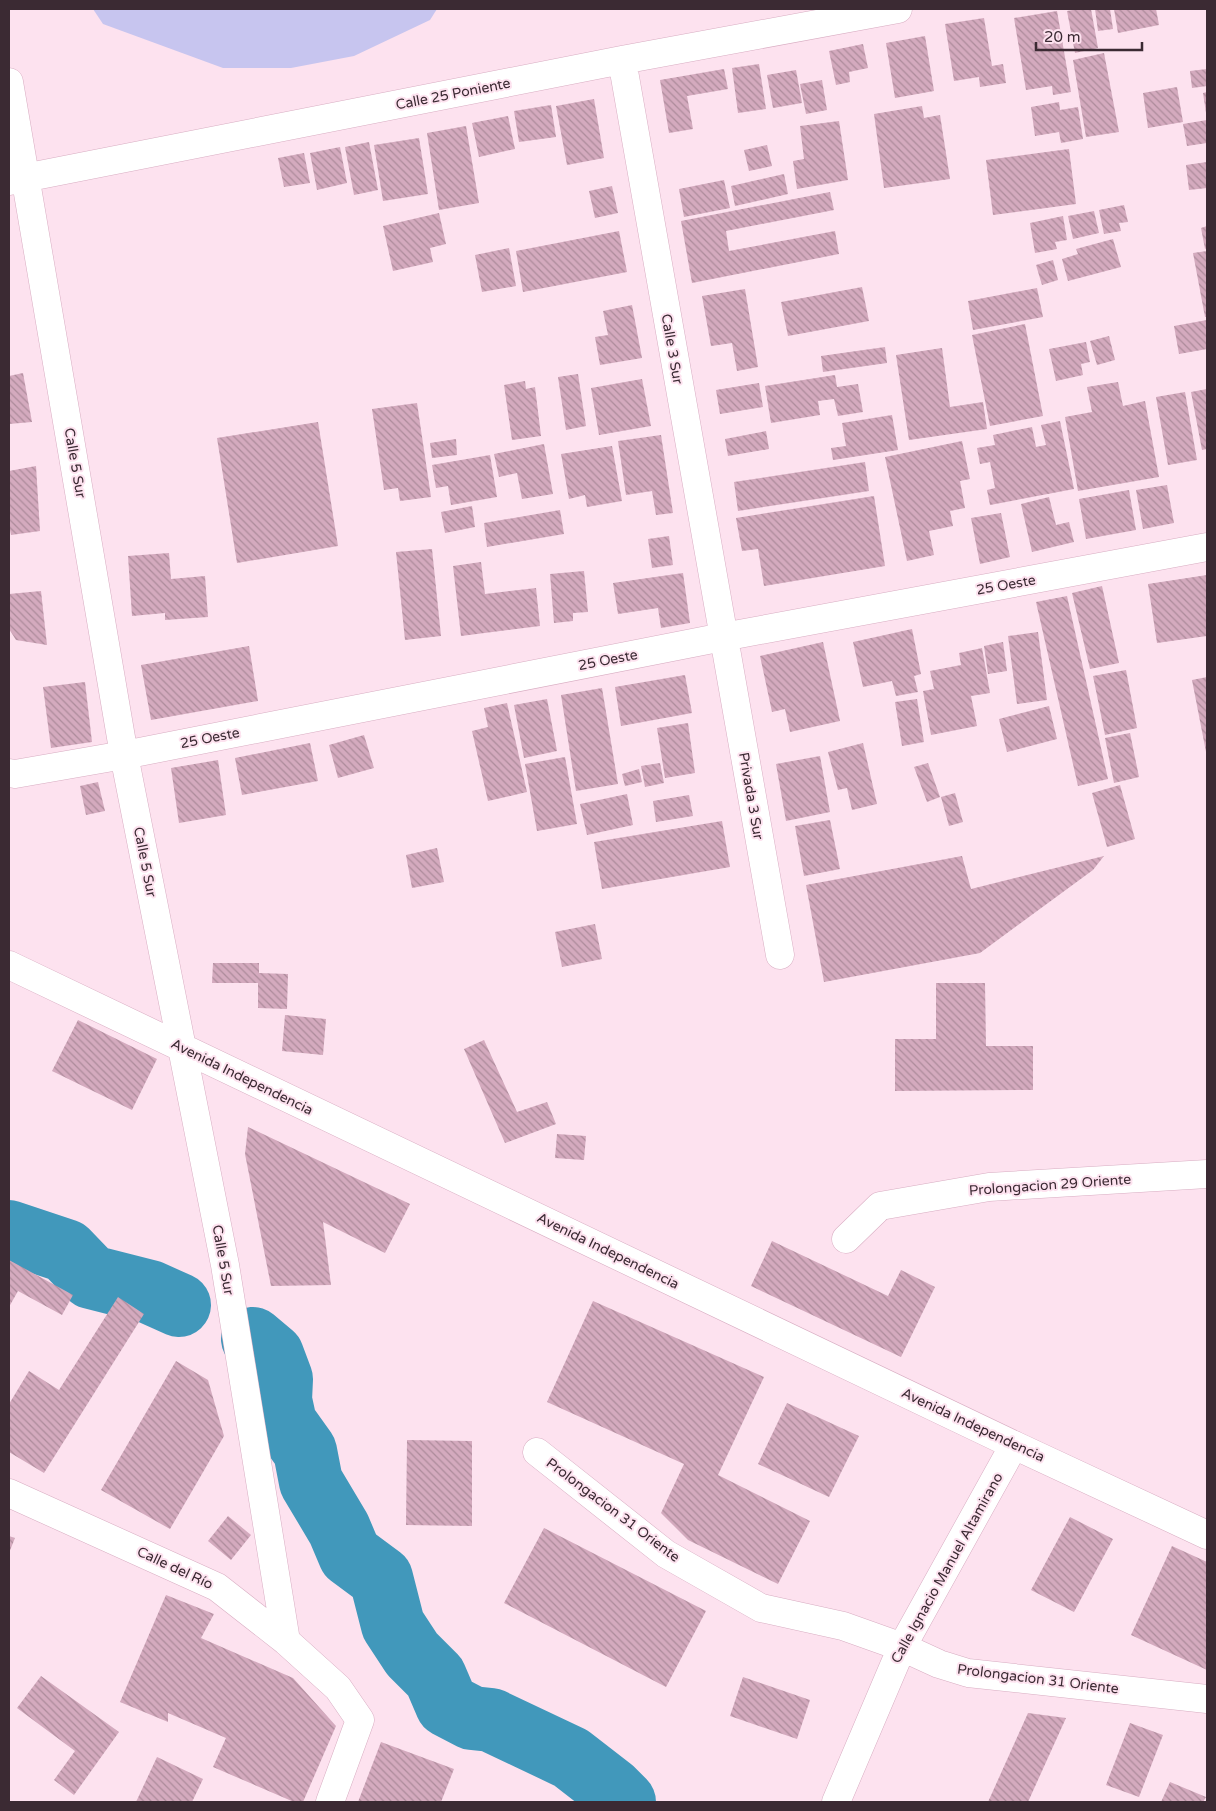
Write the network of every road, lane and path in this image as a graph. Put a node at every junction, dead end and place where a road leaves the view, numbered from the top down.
1 (898, 9) edge
2 (622, 60) junction
3 (9, 82) edge
4 (17, 180) edge
5 (1207, 547) edge
6 (723, 637) junction
7 (124, 755) junction
8 (9, 773) edge
9 (780, 954) dead end
10 (9, 965) edge
11 (182, 1048) junction
12 (1207, 1174) edge
13 (846, 1239) dead end
14 (1014, 1445) junction
15 (537, 1452) dead end
16 (9, 1493) edge
17 (1207, 1535) edge
18 (286, 1641) junction
19 (902, 1646) junction
20 (1207, 1699) edge
21 (330, 1802) edge
22 (836, 1802) edge

1 - 2 street, Calle 25 Poniente
2 - 4 street, Calle 25 Poniente
2 - 6 street, Calle 3 Sur
3 - 4 street, Calle 5 Sur
4 - 7 street, Calle 5 Sur
5 - 6 street, 25 Oeste
6 - 7 street, 25 Oeste
6 - 9 street, Privada 3 Sur
7 - 8 street, 25 Oeste
7 - 11 street, Calle 5 Sur
10 - 11 street, Avenida Independencia
11 - 14 street, Avenida Independencia
11 - 18 street, Calle 5 Sur
12 - 13 street, Prolongacion 29 Oriente
14 - 17 street, Avenida Independencia
14 - 19 street, Calle Ignacio Manuel Altamirano
15 - 19 street, Prolongacion 31 Oriente
16 - 18 street, Calle del Río
18 - 21 street, Calle del Río
19 - 20 street, Prolongacion 31 Oriente
19 - 22 street, Calle Ignacio Manuel Altamirano

